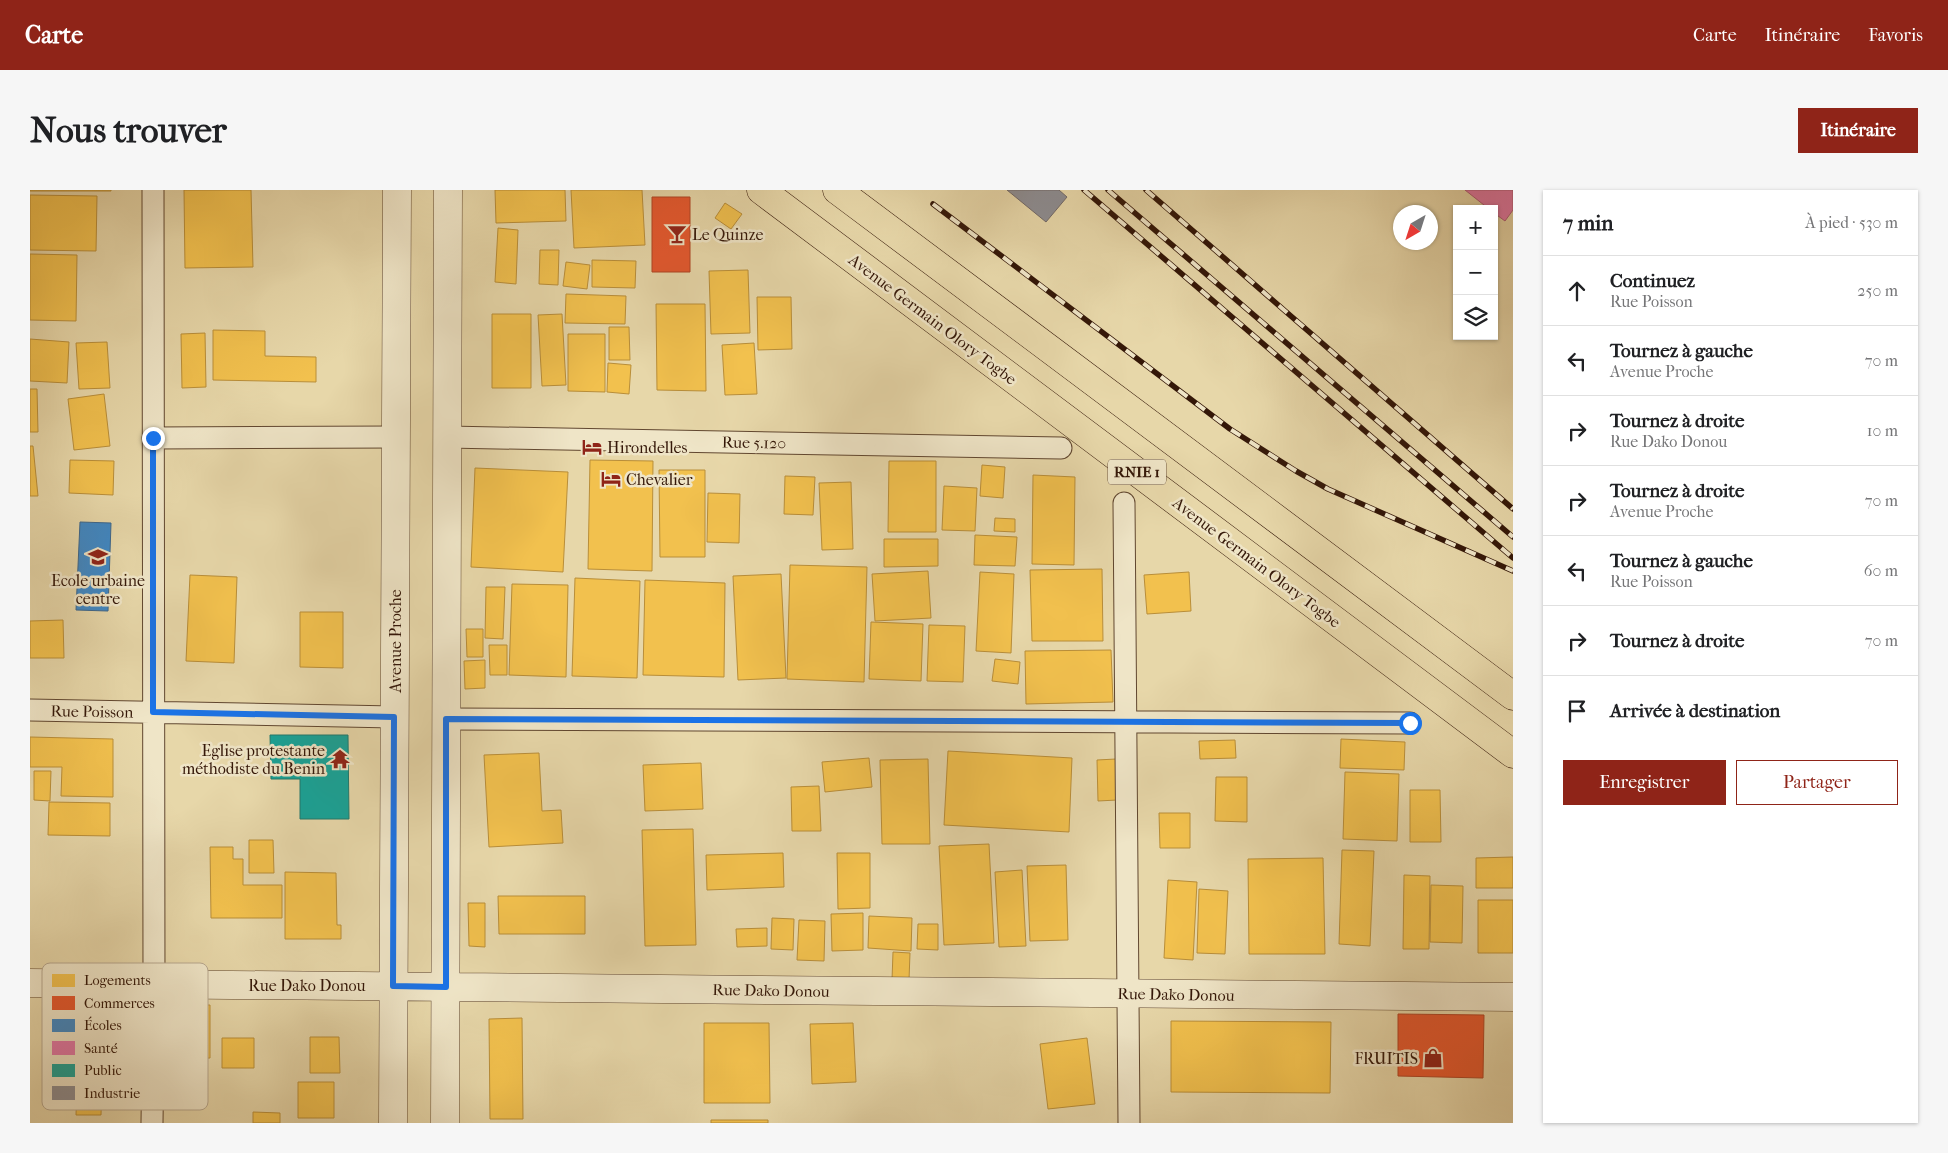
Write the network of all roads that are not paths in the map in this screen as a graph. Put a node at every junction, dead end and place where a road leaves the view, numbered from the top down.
1 (153, 190) edge
2 (397, 190) edge
3 (448, 190) edge
4 (761, 190) edge
5 (837, 190) edge
6 (447, 437) junction
7 (153, 438) junction
8 (396, 438) junction
9 (1061, 448) dead end
10 (1124, 503) dead end
11 (1513, 696) edge
12 (30, 710) edge
13 (153, 712) junction
14 (394, 717) junction
15 (446, 719) junction
16 (1125, 722) junction
17 (1410, 723) dead end
18 (1513, 754) edge
19 (154, 963) edge
20 (208, 984) edge
21 (393, 986) junction
22 (446, 987) junction
23 (1128, 994) junction
24 (1513, 997) edge
25 (152, 1110) edge
26 (152, 1123) edge
27 (392, 1123) edge
28 (446, 1123) edge
29 (1129, 1123) edge

1 - 7 street
2 - 8 street, Avenue Proche
3 - 6 street
4 - 18 highway, Avenue Germain Olory Togbe / RNIE 1
5 - 11 highway, RNIE 1
6 - 9 street, Rue 5.120
6 - 15 street
7 - 8 street
7 - 13 street
8 - 14 street, Avenue Proche
10 - 16 street
12 - 13 street, Rue Poisson
13 - 14 street, Rue Poisson
13 - 19 street
14 - 21 street, Avenue Proche
15 - 16 street
15 - 22 street
16 - 17 street
16 - 23 street
20 - 21 street, Rue Dako Donou
21 - 22 street, Rue Dako Donou
21 - 27 street, Avenue Proche
22 - 23 street, Rue Dako Donou
22 - 28 street
23 - 24 street, Rue Dako Donou
23 - 29 street
25 - 26 street

